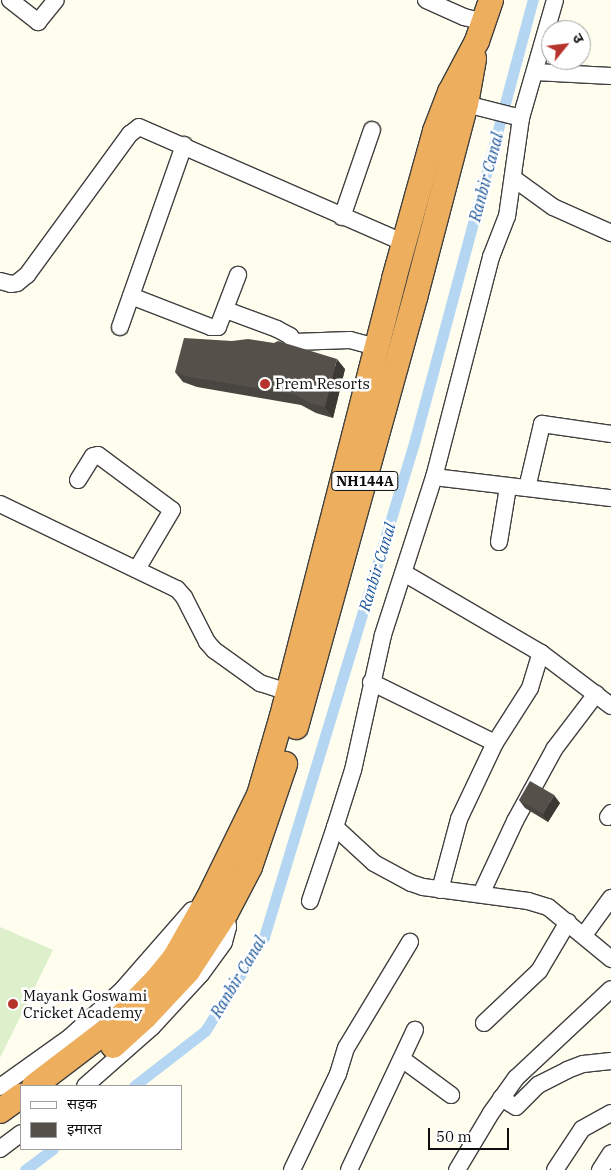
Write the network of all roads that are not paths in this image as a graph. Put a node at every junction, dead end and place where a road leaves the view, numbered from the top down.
1 (10, 0) edge
2 (56, 0) edge
3 (426, 0) edge
4 (491, 0) edge
5 (555, 0) edge
6 (481, 32) junction
7 (535, 72) junction
8 (608, 78) edge
9 (466, 104) junction
10 (515, 117) junction
11 (372, 130) dead end
12 (184, 145) junction
13 (513, 178) junction
14 (342, 217) junction
15 (611, 232) edge
16 (404, 243) junction
17 (238, 274) dead end
18 (0, 281) edge
19 (131, 296) junction
20 (226, 310) junction
21 (120, 328) dead end
22 (376, 347) junction
23 (611, 434) edge
24 (434, 478) junction
25 (78, 480) dead end
26 (508, 487) junction
27 (527, 488) junction
28 (611, 498) edge
29 (0, 504) edge
30 (499, 542) dead end
31 (138, 569) junction
32 (404, 573) junction
33 (541, 653) junction
34 (371, 682) junction
35 (288, 692) junction
36 (596, 694) junction
37 (611, 706) edge
38 (496, 743) junction
39 (335, 827) junction
40 (218, 876) junction
41 (440, 890) junction
42 (481, 894) junction
43 (611, 898) edge
44 (310, 901) dead end
45 (226, 912) junction
46 (568, 922) junction
47 (584, 935) junction
48 (410, 942) dead end
49 (610, 958) edge
50 (611, 989) edge
51 (484, 1023) dead end
52 (415, 1030) dead end
53 (402, 1059) junction
54 (611, 1061) edge
55 (35, 1085) edge
56 (61, 1085) edge
57 (86, 1085) edge
58 (0, 1087) edge
59 (451, 1095) dead end
60 (20, 1097) edge
61 (501, 1098) junction
62 (0, 1111) edge
63 (611, 1113) edge
64 (20, 1114) edge
65 (0, 1127) edge
66 (20, 1134) edge
67 (0, 1149) edge
68 (611, 1153) edge
69 (292, 1170) edge
70 (349, 1170) edge
71 (457, 1170) edge
72 (555, 1170) edge
73 (600, 1170) edge

1 - 2 street
3 - 6 street
4 - 6 highway, NH144A
5 - 7 street
6 - 9 highway, NH144A
6 - 16 highway
7 - 8 street
7 - 10 street
9 - 10 street
9 - 45 highway, NH144A
10 - 13 street
11 - 14 street
12 - 14 street
12 - 18 street
12 - 19 street
13 - 15 street
13 - 24 street
14 - 16 street
16 - 22 highway
17 - 20 street
19 - 20 street
19 - 21 street
20 - 22 street
22 - 35 highway
23 - 27 street
24 - 26 street
24 - 32 street
25 - 31 street
26 - 27 street
26 - 30 street
27 - 28 street
29 - 31 street
31 - 35 street
32 - 33 street
32 - 34 street
33 - 36 street
33 - 38 street
34 - 38 street
34 - 39 street
35 - 40 highway
36 - 37 street
36 - 42 street
38 - 41 street
39 - 41 street
39 - 44 street
40 - 55 highway
40 - 58 street
41 - 42 street
42 - 46 street
43 - 47 street
45 - 56 highway, NH144A
45 - 57 street
46 - 47 street
46 - 51 street
47 - 49 street
48 - 69 street
50 - 61 street
52 - 53 street
53 - 59 street
53 - 70 street
54 - 61 street
60 - 62 highway
61 - 71 street
63 - 72 street
64 - 65 highway
66 - 67 street
68 - 73 street

